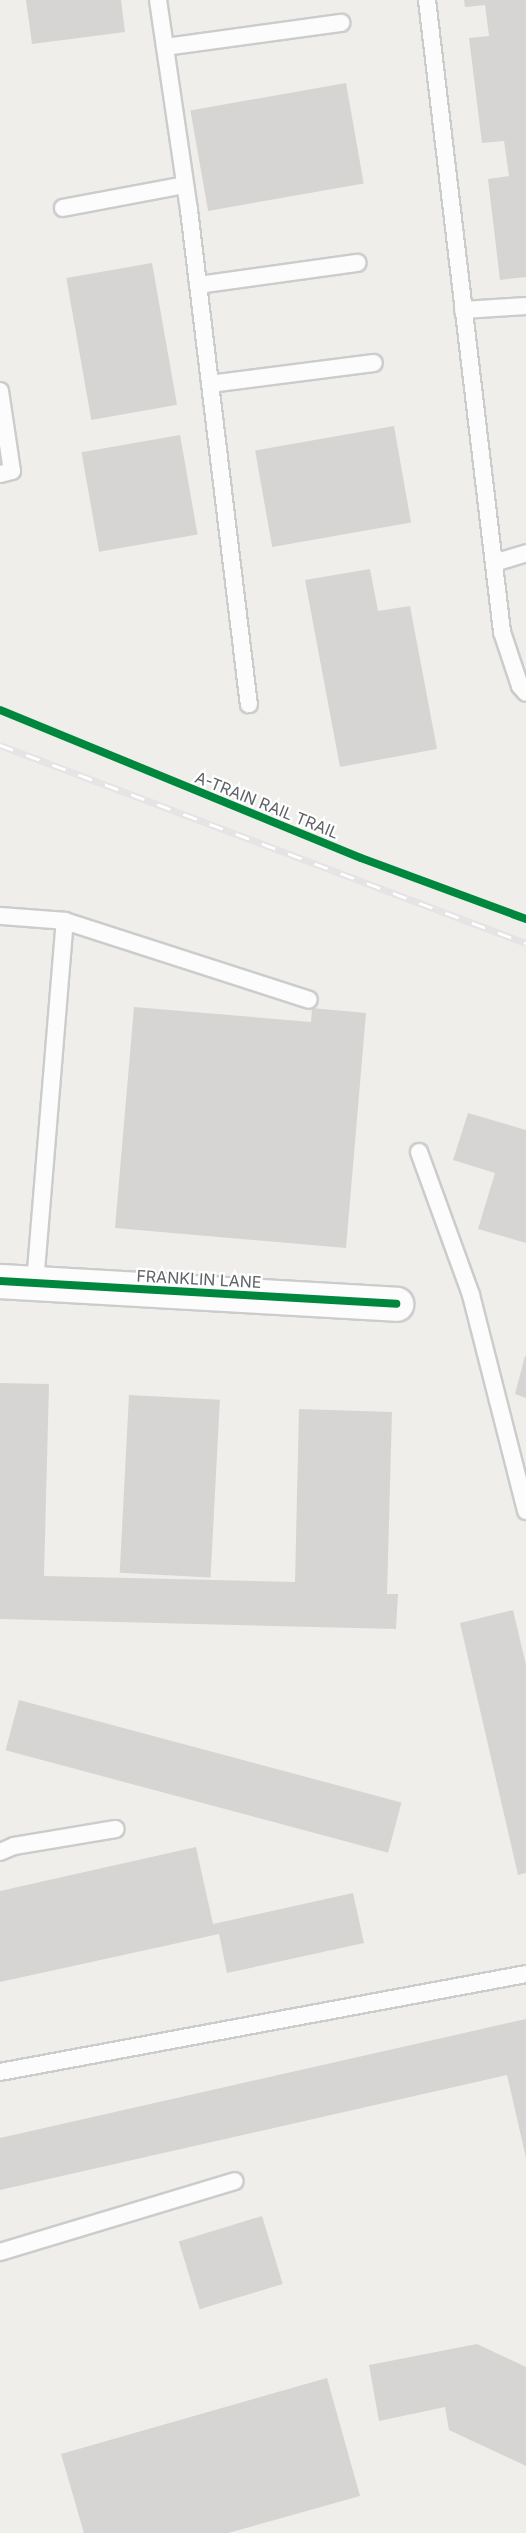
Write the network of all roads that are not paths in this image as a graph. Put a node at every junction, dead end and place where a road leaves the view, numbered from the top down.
1 (158, 0) edge
2 (427, 0) edge
3 (342, 23) dead end
4 (165, 48) junction
5 (185, 185) junction
6 (63, 208) dead end
7 (357, 263) dead end
8 (198, 285) junction
9 (526, 306) edge
10 (463, 310) junction
11 (374, 363) dead end
12 (210, 384) junction
13 (0, 391) edge
14 (0, 474) edge
15 (526, 553) edge
16 (494, 563) junction
17 (526, 693) edge
18 (249, 704) dead end
19 (0, 916) edge
20 (65, 921) junction
21 (309, 1000) dead end
22 (418, 1152) dead end
23 (0, 1281) edge
24 (35, 1283) junction
25 (396, 1304) dead end
26 (526, 1511) edge
27 (116, 1829) dead end
28 (0, 1852) edge
29 (526, 1974) edge
30 (0, 2072) edge
31 (235, 2181) dead end
32 (0, 2252) edge

1 - 4 lane
2 - 10 lane
3 - 4 lane
4 - 5 lane
5 - 6 lane
5 - 8 lane
7 - 8 lane
8 - 12 lane
9 - 10 lane
10 - 16 lane
11 - 12 lane
12 - 18 lane
13 - 14 lane
15 - 16 lane
16 - 17 lane
19 - 20 lane
20 - 21 lane
20 - 24 lane
22 - 26 lane
23 - 24 street, FRANKLIN LANE
24 - 25 street, FRANKLIN LANE
27 - 28 lane
29 - 30 lane
31 - 32 lane

